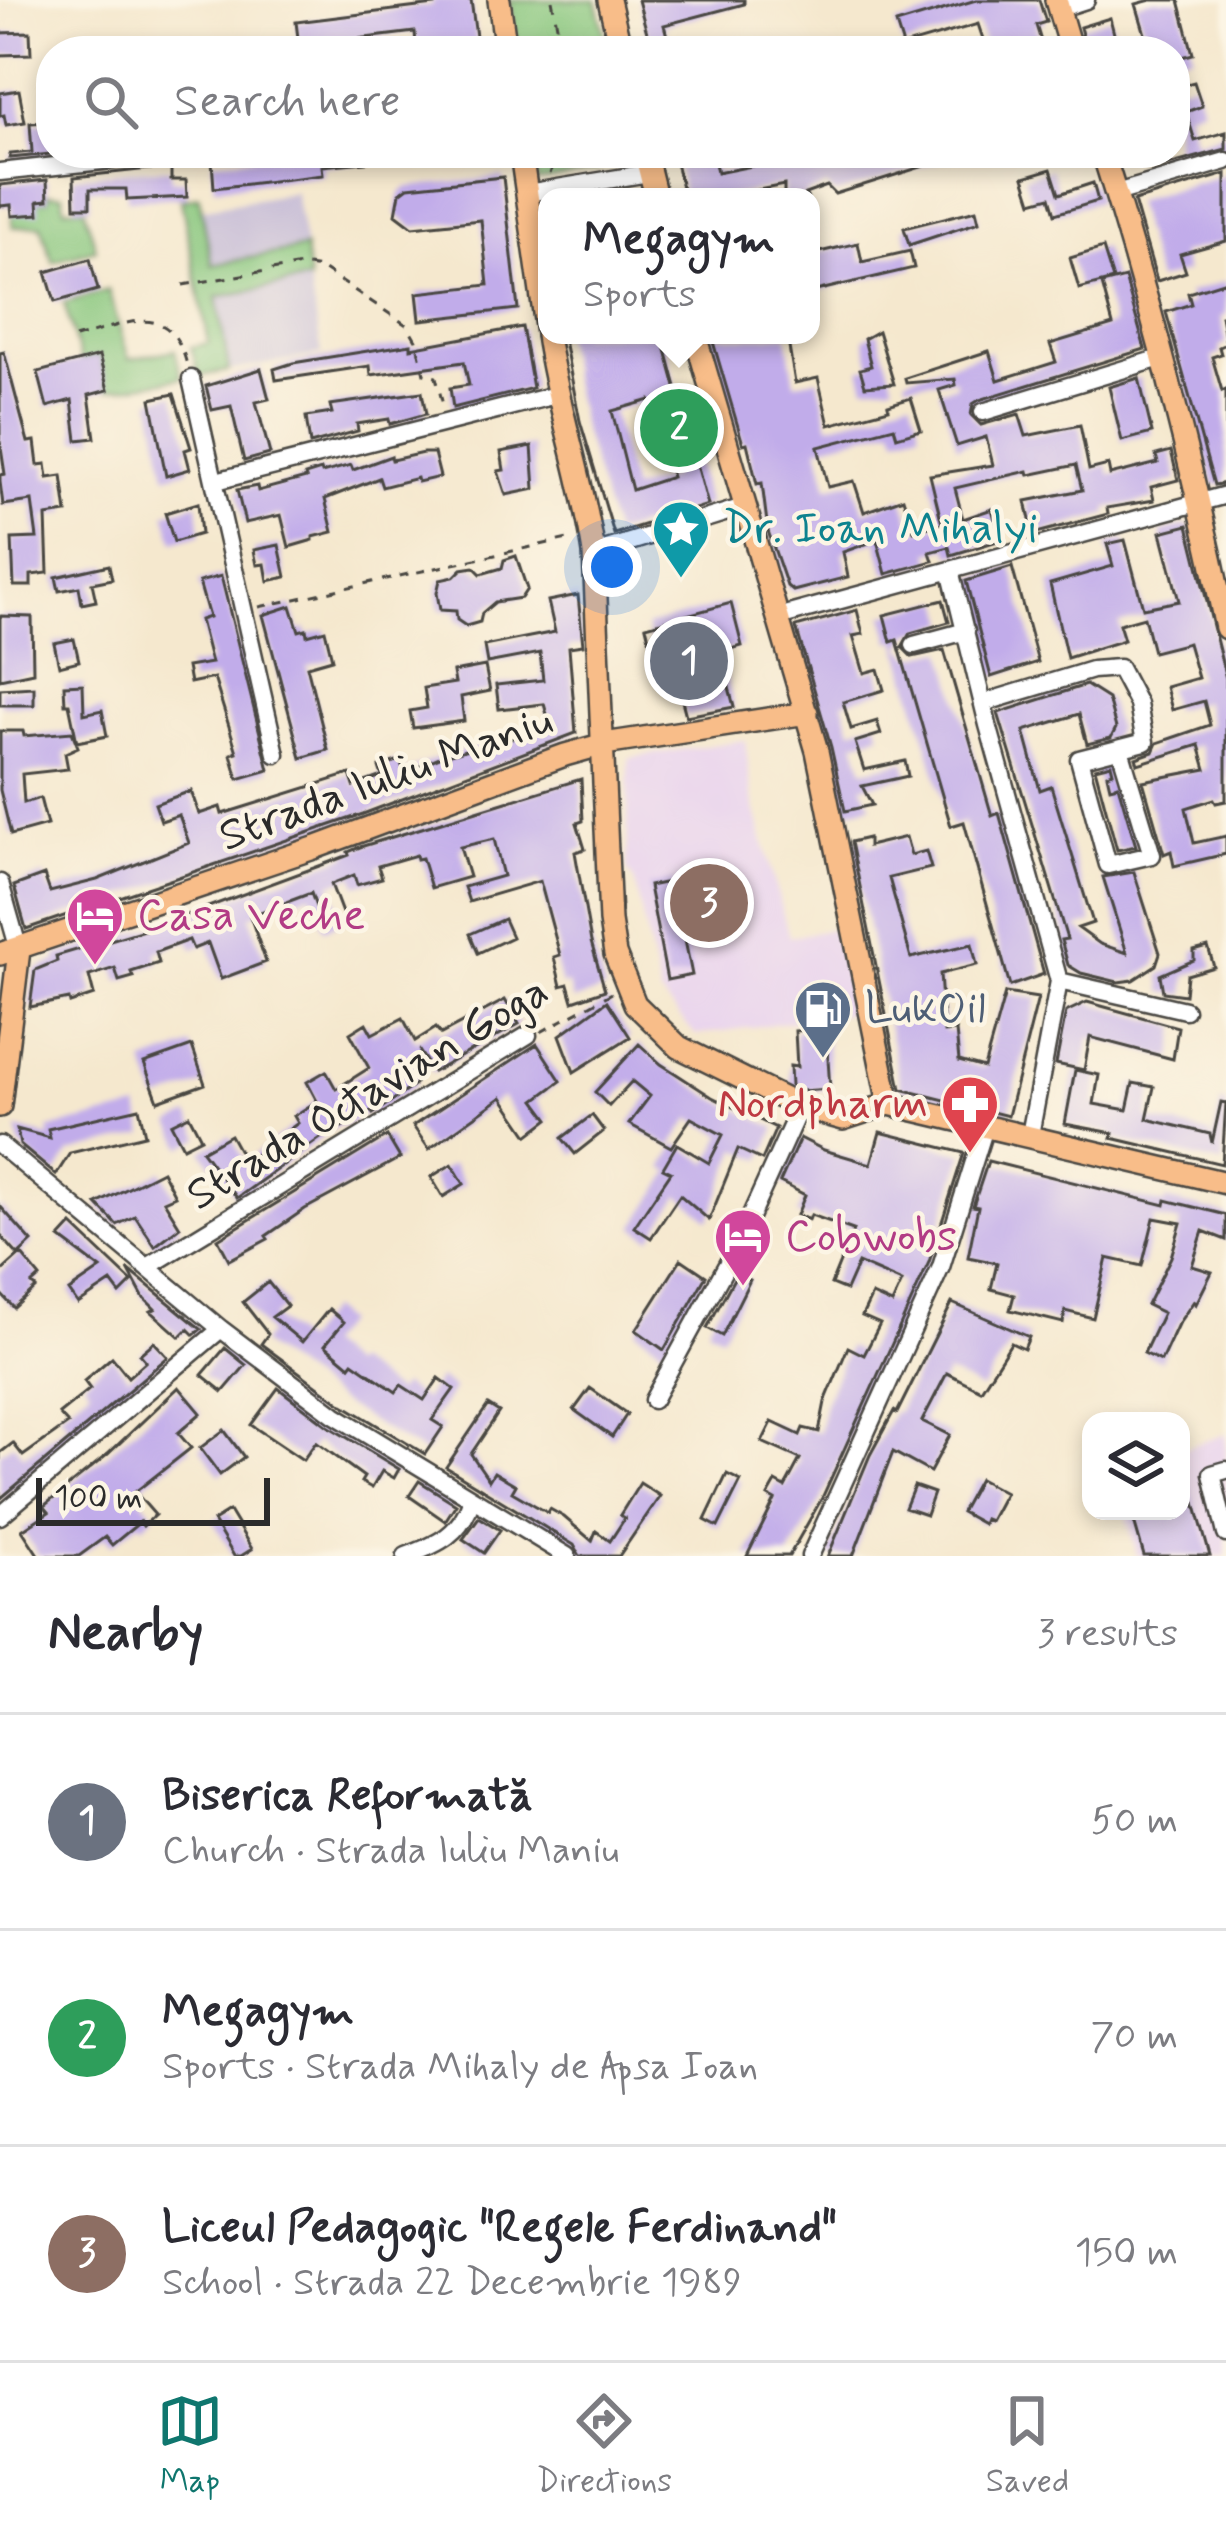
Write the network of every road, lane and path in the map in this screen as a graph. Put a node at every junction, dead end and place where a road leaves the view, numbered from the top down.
1 (499, 0) edge
2 (552, 0) edge
3 (609, 0) edge
4 (1086, 0) edge
5 (1057, 4) edge
6 (504, 36) edge
7 (559, 36) edge
8 (617, 36) edge
9 (1067, 36) edge
10 (1226, 161) edge
11 (37, 168) edge
12 (523, 168) edge
13 (627, 168) edge
14 (1108, 168) edge
15 (0, 172) edge
16 (547, 188) edge
17 (538, 190) edge
18 (527, 193) junction
19 (1116, 194) junction
20 (538, 271) edge
21 (183, 285) dead end
22 (75, 338) dead end
23 (548, 344) edge
24 (698, 344) edge
25 (1164, 357) junction
26 (191, 379) joint
27 (556, 395) junction
28 (445, 412) dead end
29 (983, 412) dead end
30 (216, 481) junction
31 (1226, 495) edge
32 (1200, 501) junction
33 (744, 507) junction
34 (592, 543) junction
35 (950, 570) junction
36 (244, 610) junction
37 (778, 617) junction
38 (1226, 628) edge
39 (966, 631) junction
40 (914, 645) dead end
41 (983, 703) junction
42 (807, 713) junction
43 (604, 744) junction
44 (1120, 749) junction
45 (276, 754) dead end
46 (0, 883) edge
47 (10, 952) edge
48 (1059, 981) junction
49 (625, 986) junction
50 (1185, 1010) dead end
51 (528, 1035) joint
52 (890, 1104) junction
53 (0, 1106) edge
54 (800, 1107) junction
55 (985, 1127) junction
56 (1030, 1136) junction
57 (0, 1145) edge
58 (1226, 1183) edge
59 (149, 1266) junction
60 (220, 1329) junction
61 (653, 1400) dead end
62 (1226, 1470) edge
63 (472, 1499) junction
64 (0, 1516) edge
65 (1225, 1524) edge
66 (406, 1556) edge
67 (567, 1556) edge
68 (810, 1556) edge

1 - 6 main road
2 - 7 path
3 - 8 main road
4 - 5 street
5 - 9 main road
10 - 19 street
11 - 15 street
12 - 18 main road
13 - 16 street
14 - 19 main road
17 - 18 street
18 - 20 main road
19 - 25 main road
21 - 28 path
22 - 26 path
23 - 27 main road
24 - 33 main road
25 - 29 street
25 - 32 main road
26 - 30 street
27 - 30 street
27 - 34 main road
30 - 36 street
31 - 32 street
32 - 35 street
32 - 38 main road
33 - 34 street
33 - 37 main road
34 - 36 path
34 - 43 main road
35 - 37 street
35 - 39 street
36 - 45 street
37 - 42 main road
39 - 40 street
39 - 41 street
41 - 44 street
41 - 48 street
42 - 43 main road, Strada Iuliu Maniu
42 - 52 main road
43 - 47 main road, Strada Iuliu Maniu
43 - 49 main road
44 - 44 street
46 - 47 street
47 - 53 main road
48 - 50 street
48 - 56 street
49 - 51 path, Strada Octavian Goga
49 - 54 main road
51 - 59 street, Strada Octavian Goga
52 - 54 main road
52 - 55 main road
54 - 61 street
55 - 56 main road
55 - 68 street
56 - 58 main road
57 - 59 street
59 - 60 street
60 - 63 street
60 - 64 street
62 - 65 street
63 - 66 street
63 - 67 street

